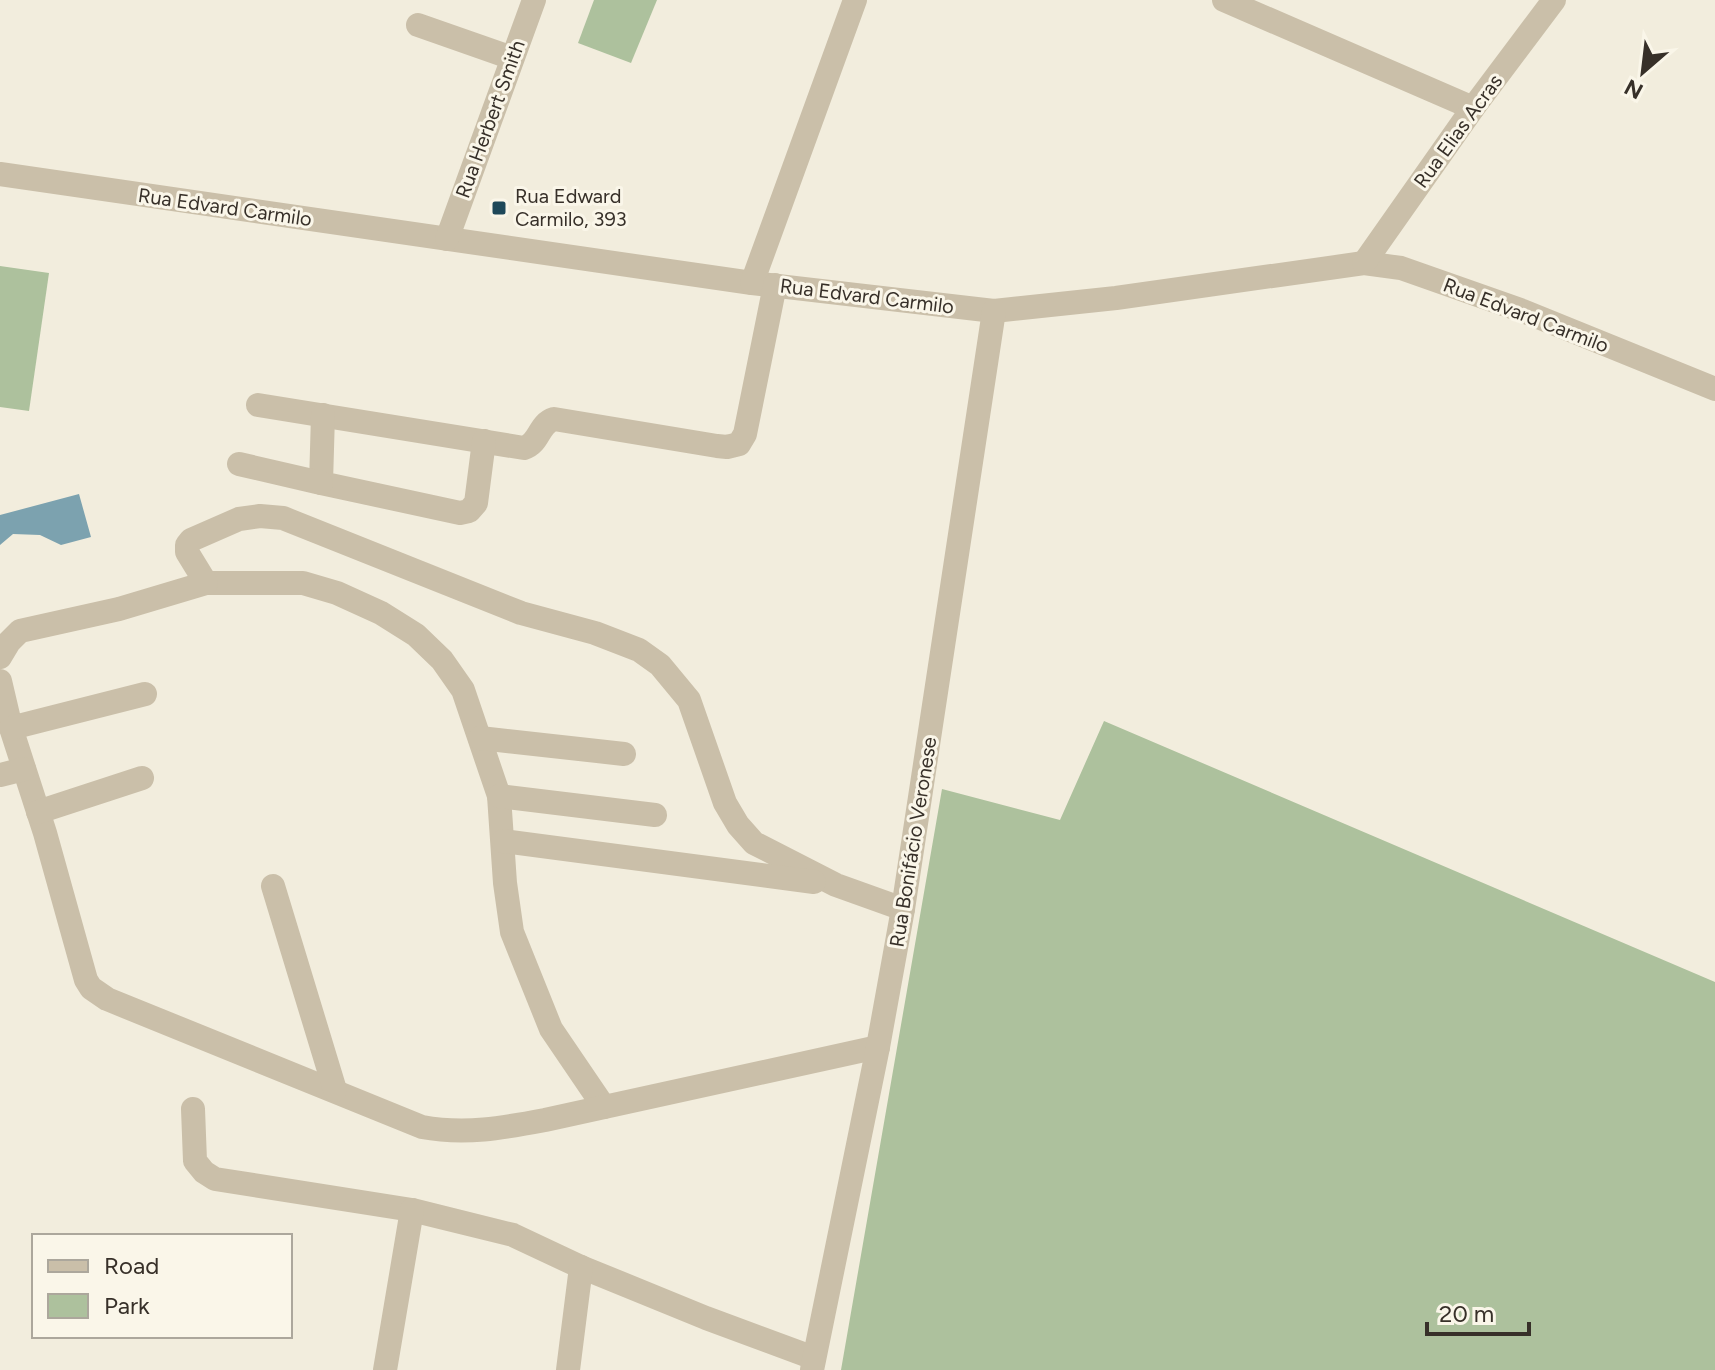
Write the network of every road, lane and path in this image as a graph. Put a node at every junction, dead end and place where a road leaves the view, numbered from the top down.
1 (534, 0) edge
2 (855, 0) edge
3 (1224, 0) edge
4 (1554, 0) edge
5 (418, 25) dead end
6 (512, 58) junction
7 (1473, 108) junction
8 (0, 174) edge
9 (447, 239) junction
10 (1364, 263) junction
11 (764, 284) junction
12 (994, 311) junction
13 (1715, 389) edge
14 (258, 405) dead end
15 (323, 415) junction
16 (484, 441) junction
17 (239, 464) dead end
18 (321, 483) junction
19 (206, 583) junction
20 (0, 657) edge
21 (0, 681) edge
22 (145, 694) dead end
23 (11, 728) junction
24 (480, 738) junction
25 (624, 754) dead end
26 (12, 772) edge
27 (142, 778) dead end
28 (499, 796) junction
29 (38, 812) junction
30 (655, 815) dead end
31 (503, 841) junction
32 (836, 885) junction
33 (273, 886) dead end
34 (903, 909) junction
35 (878, 1047) junction
36 (335, 1090) junction
37 (604, 1107) junction
38 (193, 1109) dead end
39 (412, 1210) junction
40 (581, 1267) junction
41 (813, 1364) edge
42 (385, 1370) edge
43 (568, 1370) edge

1 - 6 street, Rua Herbert Smith
2 - 11 street
3 - 7 street
4 - 7 street, Rua Elias Acras
5 - 6 street
6 - 9 street, Rua Herbert Smith
7 - 10 street, Rua Elias Acras
8 - 9 street, Rua Edvard Carmilo
9 - 11 street, Rua Edvard Carmilo
10 - 12 street, Rua Edvard Carmilo
10 - 13 street, Rua Edvard Carmilo
11 - 12 street, Rua Edvard Carmilo
11 - 16 street
12 - 34 street, Rua Bonifácio Veronese
14 - 15 street
15 - 16 street
15 - 18 street
16 - 18 street
17 - 18 street
19 - 20 street
19 - 24 street
19 - 32 street
21 - 23 street
22 - 23 street
23 - 26 street
24 - 25 street
24 - 28 street
26 - 29 street
27 - 29 street
28 - 30 street
28 - 31 street
29 - 36 street
31 - 32 street
31 - 37 street
32 - 34 street
33 - 36 street
34 - 35 street, Rua Bonifácio Veronese
35 - 37 street
35 - 41 street, Rua Bonifácio Veronese
36 - 37 street
38 - 39 street
39 - 40 street
39 - 42 street
40 - 41 street
40 - 43 street

